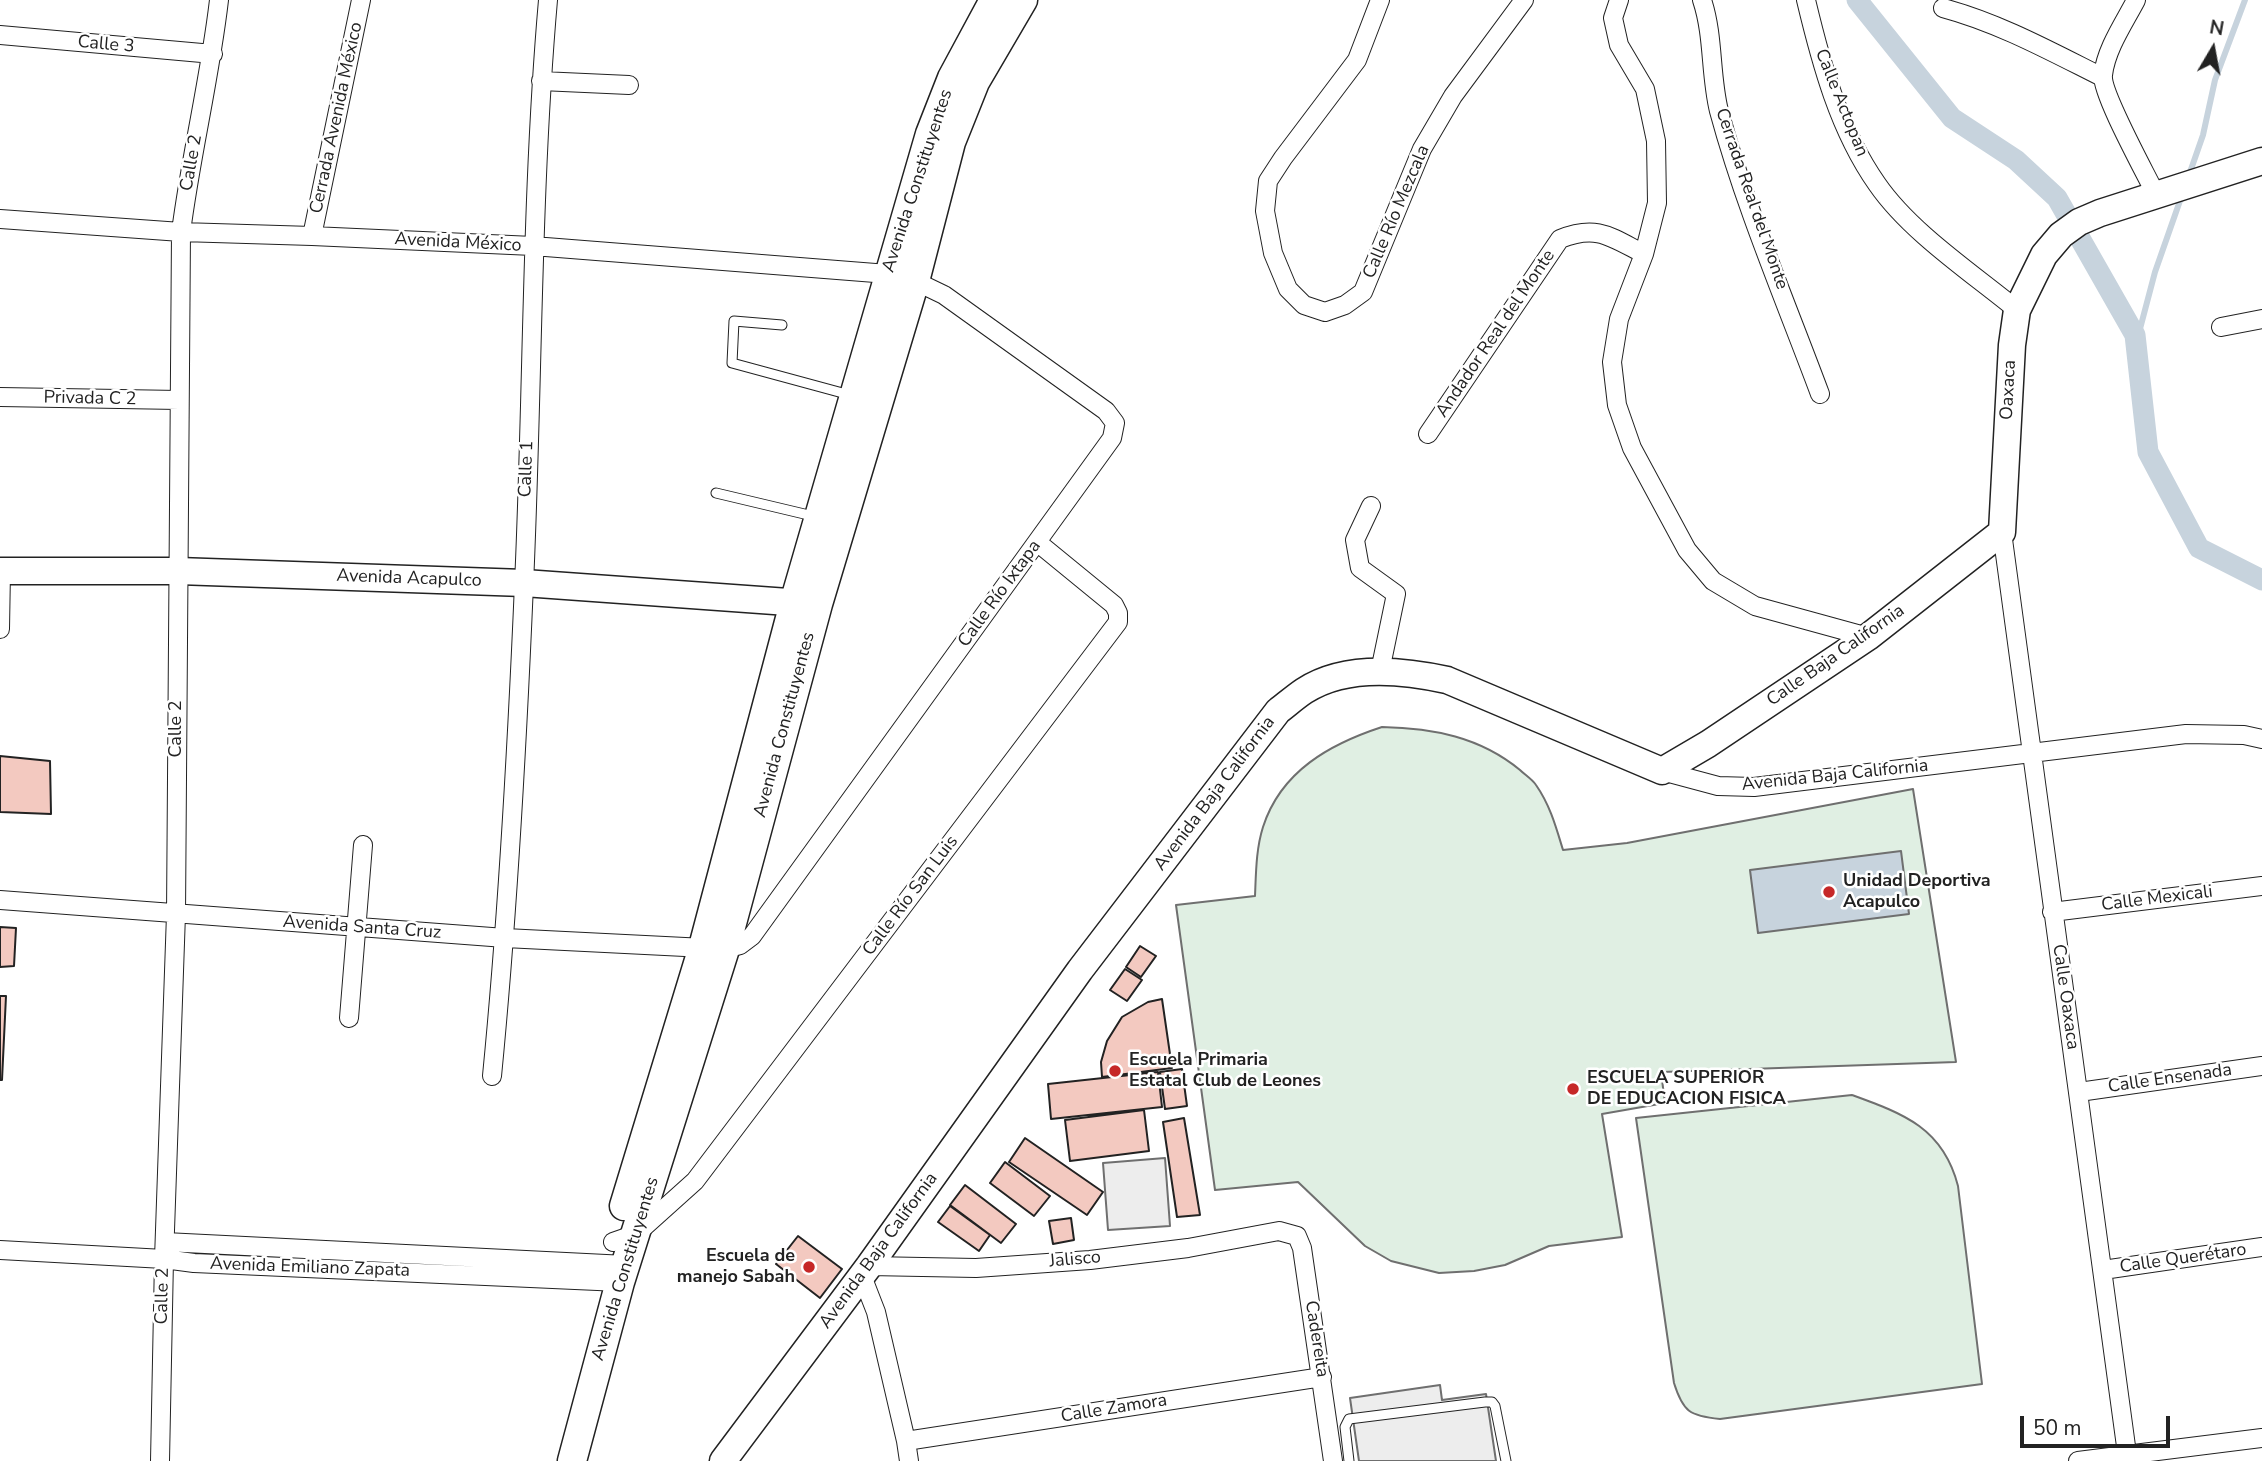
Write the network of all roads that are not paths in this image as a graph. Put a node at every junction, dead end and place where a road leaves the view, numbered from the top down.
1 (219, 0) edge
2 (361, 0) edge
3 (548, 0) edge
4 (994, 0) edge
5 (1023, 0) edge
6 (1380, 0) edge
7 (1524, 0) edge
8 (1619, 0) edge
9 (1702, 0) edge
10 (1806, 0) edge
11 (2136, 0) edge
12 (1943, 8) dead end
13 (1976, 8) edge
14 (0, 35) edge
15 (213, 54) junction
16 (2102, 77) junction
17 (541, 81) junction
18 (629, 85) dead end
19 (2258, 157) edge
20 (2163, 193) junction
21 (0, 219) edge
22 (181, 232) junction
23 (312, 236) junction
24 (533, 246) junction
25 (1644, 254) junction
26 (888, 274) junction
27 (915, 281) junction
28 (2017, 310) junction
29 (2262, 319) edge
30 (782, 324) dead end
31 (2221, 327) dead end
32 (1820, 394) dead end
33 (0, 397) edge
34 (179, 400) junction
35 (866, 400) junction
36 (1428, 434) dead end
37 (716, 493) dead end
38 (1371, 506) dead end
39 (830, 521) junction
40 (2002, 532) junction
41 (1037, 542) junction
42 (1, 571) edge
43 (178, 571) junction
44 (524, 583) junction
45 (806, 603) junction
46 (0, 629) edge
47 (1868, 637) junction
48 (1380, 671) junction
49 (2262, 739) edge
50 (2032, 755) junction
51 (1662, 771) junction
52 (363, 845) dead end
53 (2262, 886) edge
54 (0, 900) edge
55 (2052, 912) junction
56 (176, 914) junction
57 (355, 928) junction
58 (505, 938) junction
59 (714, 948) junction
60 (349, 1018) dead end
61 (2262, 1066) edge
62 (492, 1076) dead end
63 (2078, 1092) junction
64 (1279, 1231) joint
65 (2262, 1247) edge
66 (0, 1250) edge
67 (165, 1251) junction
68 (617, 1261) junction
69 (2103, 1270) junction
70 (866, 1271) junction
71 (1322, 1377) junction
72 (2262, 1438) edge
73 (906, 1441) junction
74 (2128, 1458) edge
75 (160, 1461) edge
76 (553, 1461) edge
77 (572, 1461) edge
78 (723, 1461) edge
79 (909, 1461) edge
80 (1333, 1461) edge
81 (1349, 1461) edge
82 (1506, 1461) edge
83 (2078, 1461) edge

1 - 15 street, Calle 2
2 - 23 street, Cerrada Avenida México
3 - 17 street, Calle 1
4 - 26 main road, Avenida Constituyentes
5 - 27 main road, Avenida Constituyentes
6 - 7 street, Calle Río Mezcala
8 - 25 street
9 - 32 street, Cerrada Real del Monte
10 - 28 street, Calle Actopan
11 - 16 street
12 - 13 street
13 - 16 street
14 - 15 street, Calle 3
15 - 22 street, Calle 2
16 - 20 street
17 - 18 street
17 - 24 street, Calle 1
19 - 20 main road
20 - 28 main road, Oaxaca
21 - 22 street, Avenida México
22 - 23 street, Avenida México
22 - 34 street, Calle 2
23 - 24 street, Avenida México
24 - 26 street, Avenida México
24 - 44 street, Calle 1
25 - 36 street, Andador Real del Monte
25 - 47 street
26 - 27 street, Avenida México
26 - 35 main road, Avenida Constituyentes
27 - 35 main road, Avenida Constituyentes
27 - 41 street, Calle Río Ixtapa
28 - 40 main road, Oaxaca
29 - 31 street
30 - 35 lane
33 - 34 street, Privada C 2
34 - 43 street, Calle 2
35 - 39 main road, Avenida Constituyentes
37 - 39 lane
38 - 48 street
39 - 45 main road, Avenida Constituyentes
40 - 47 main road, Calle Baja California
40 - 50 street, Calle Oaxaca
41 - 59 street, Calle Río Ixtapa
41 - 68 street, Calle Río San Luis
42 - 43 main road, Avenida Acapulco
42 - 46 street
43 - 44 main road, Avenida Acapulco
43 - 56 street, Calle 2
44 - 45 main road, Avenida Acapulco
44 - 58 street, Calle 1
45 - 59 main road, Avenida Constituyentes
47 - 51 main road, Calle Baja California
48 - 51 main road, Avenida Baja California
48 - 70 main road, Avenida Baja California
49 - 50 street, Avenida Baja California
50 - 51 street, Avenida Baja California
50 - 55 street, Calle Oaxaca
52 - 57 street
53 - 55 street, Calle Mexicali
54 - 56 street, Avenida Santa Cruz
55 - 63 street, Calle Oaxaca
56 - 57 street, Avenida Santa Cruz
56 - 67 street, Calle 2
57 - 58 street, Avenida Santa Cruz
57 - 60 street
58 - 59 street, Avenida Santa Cruz
58 - 62 street, Calle 1
59 - 68 main road, Avenida Constituyentes
61 - 63 street, Calle Ensenada
63 - 69 street, Calle Oaxaca
64 - 70 street, Jalisco
64 - 71 street, Cadereita
65 - 69 street, Calle Querétaro
66 - 67 street, Avenida Emiliano Zapata
67 - 68 street, Avenida Emiliano Zapata
67 - 75 street, Calle 2
68 - 76 main road, Avenida Constituyentes
68 - 77 main road, Avenida Constituyentes
69 - 74 street, Calle Oaxaca
70 - 73 street
70 - 78 main road, Avenida Baja California
71 - 73 street, Calle Zamora
71 - 80 street, Cadereita
72 - 74 street
73 - 79 street
74 - 83 street
81 - 82 lane

